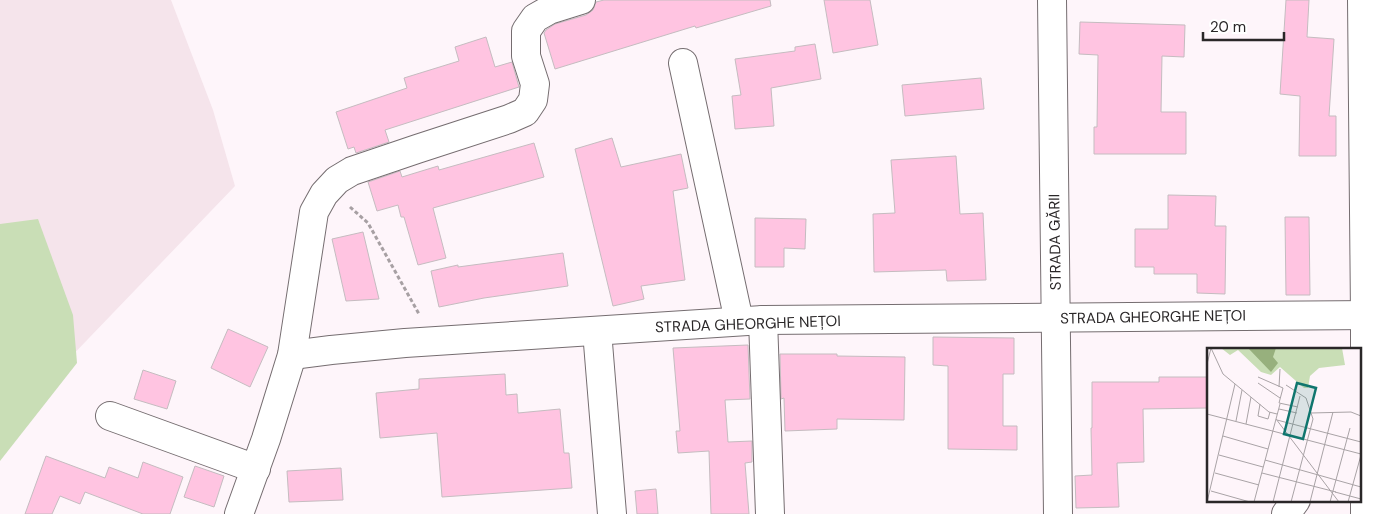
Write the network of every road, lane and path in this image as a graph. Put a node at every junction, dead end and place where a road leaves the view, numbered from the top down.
1 (581, 0) edge
2 (1052, 0) edge
3 (1362, 0) edge
4 (683, 63) dead end
5 (329, 188) junction
6 (1369, 315) edge
7 (1056, 318) junction
8 (751, 320) junction
9 (597, 331) junction
10 (432, 342) junction
11 (292, 355) junction
12 (1366, 411) edge
13 (110, 416) dead end
14 (256, 469) junction
15 (1295, 502) edge
16 (239, 514) edge
17 (612, 514) edge
18 (770, 514) edge
19 (1058, 514) edge
20 (1286, 514) edge
21 (1365, 514) edge

1 - 5 street
2 - 7 street, STRADA GĂRII
3 - 6 street
4 - 8 street
5 - 10 path
5 - 11 street
6 - 7 street, STRADA GHEORGHE NEȚOI
6 - 12 street
7 - 8 street, STRADA GHEORGHE NEȚOI
7 - 19 street, STRADA GĂRII
8 - 9 street, STRADA GHEORGHE NEȚOI
8 - 18 street
9 - 10 street, STRADA GHEORGHE NEȚOI
9 - 17 street
10 - 11 street, STRADA GHEORGHE NEȚOI
11 - 14 street
12 - 21 street
13 - 14 street
14 - 16 street
15 - 20 street

